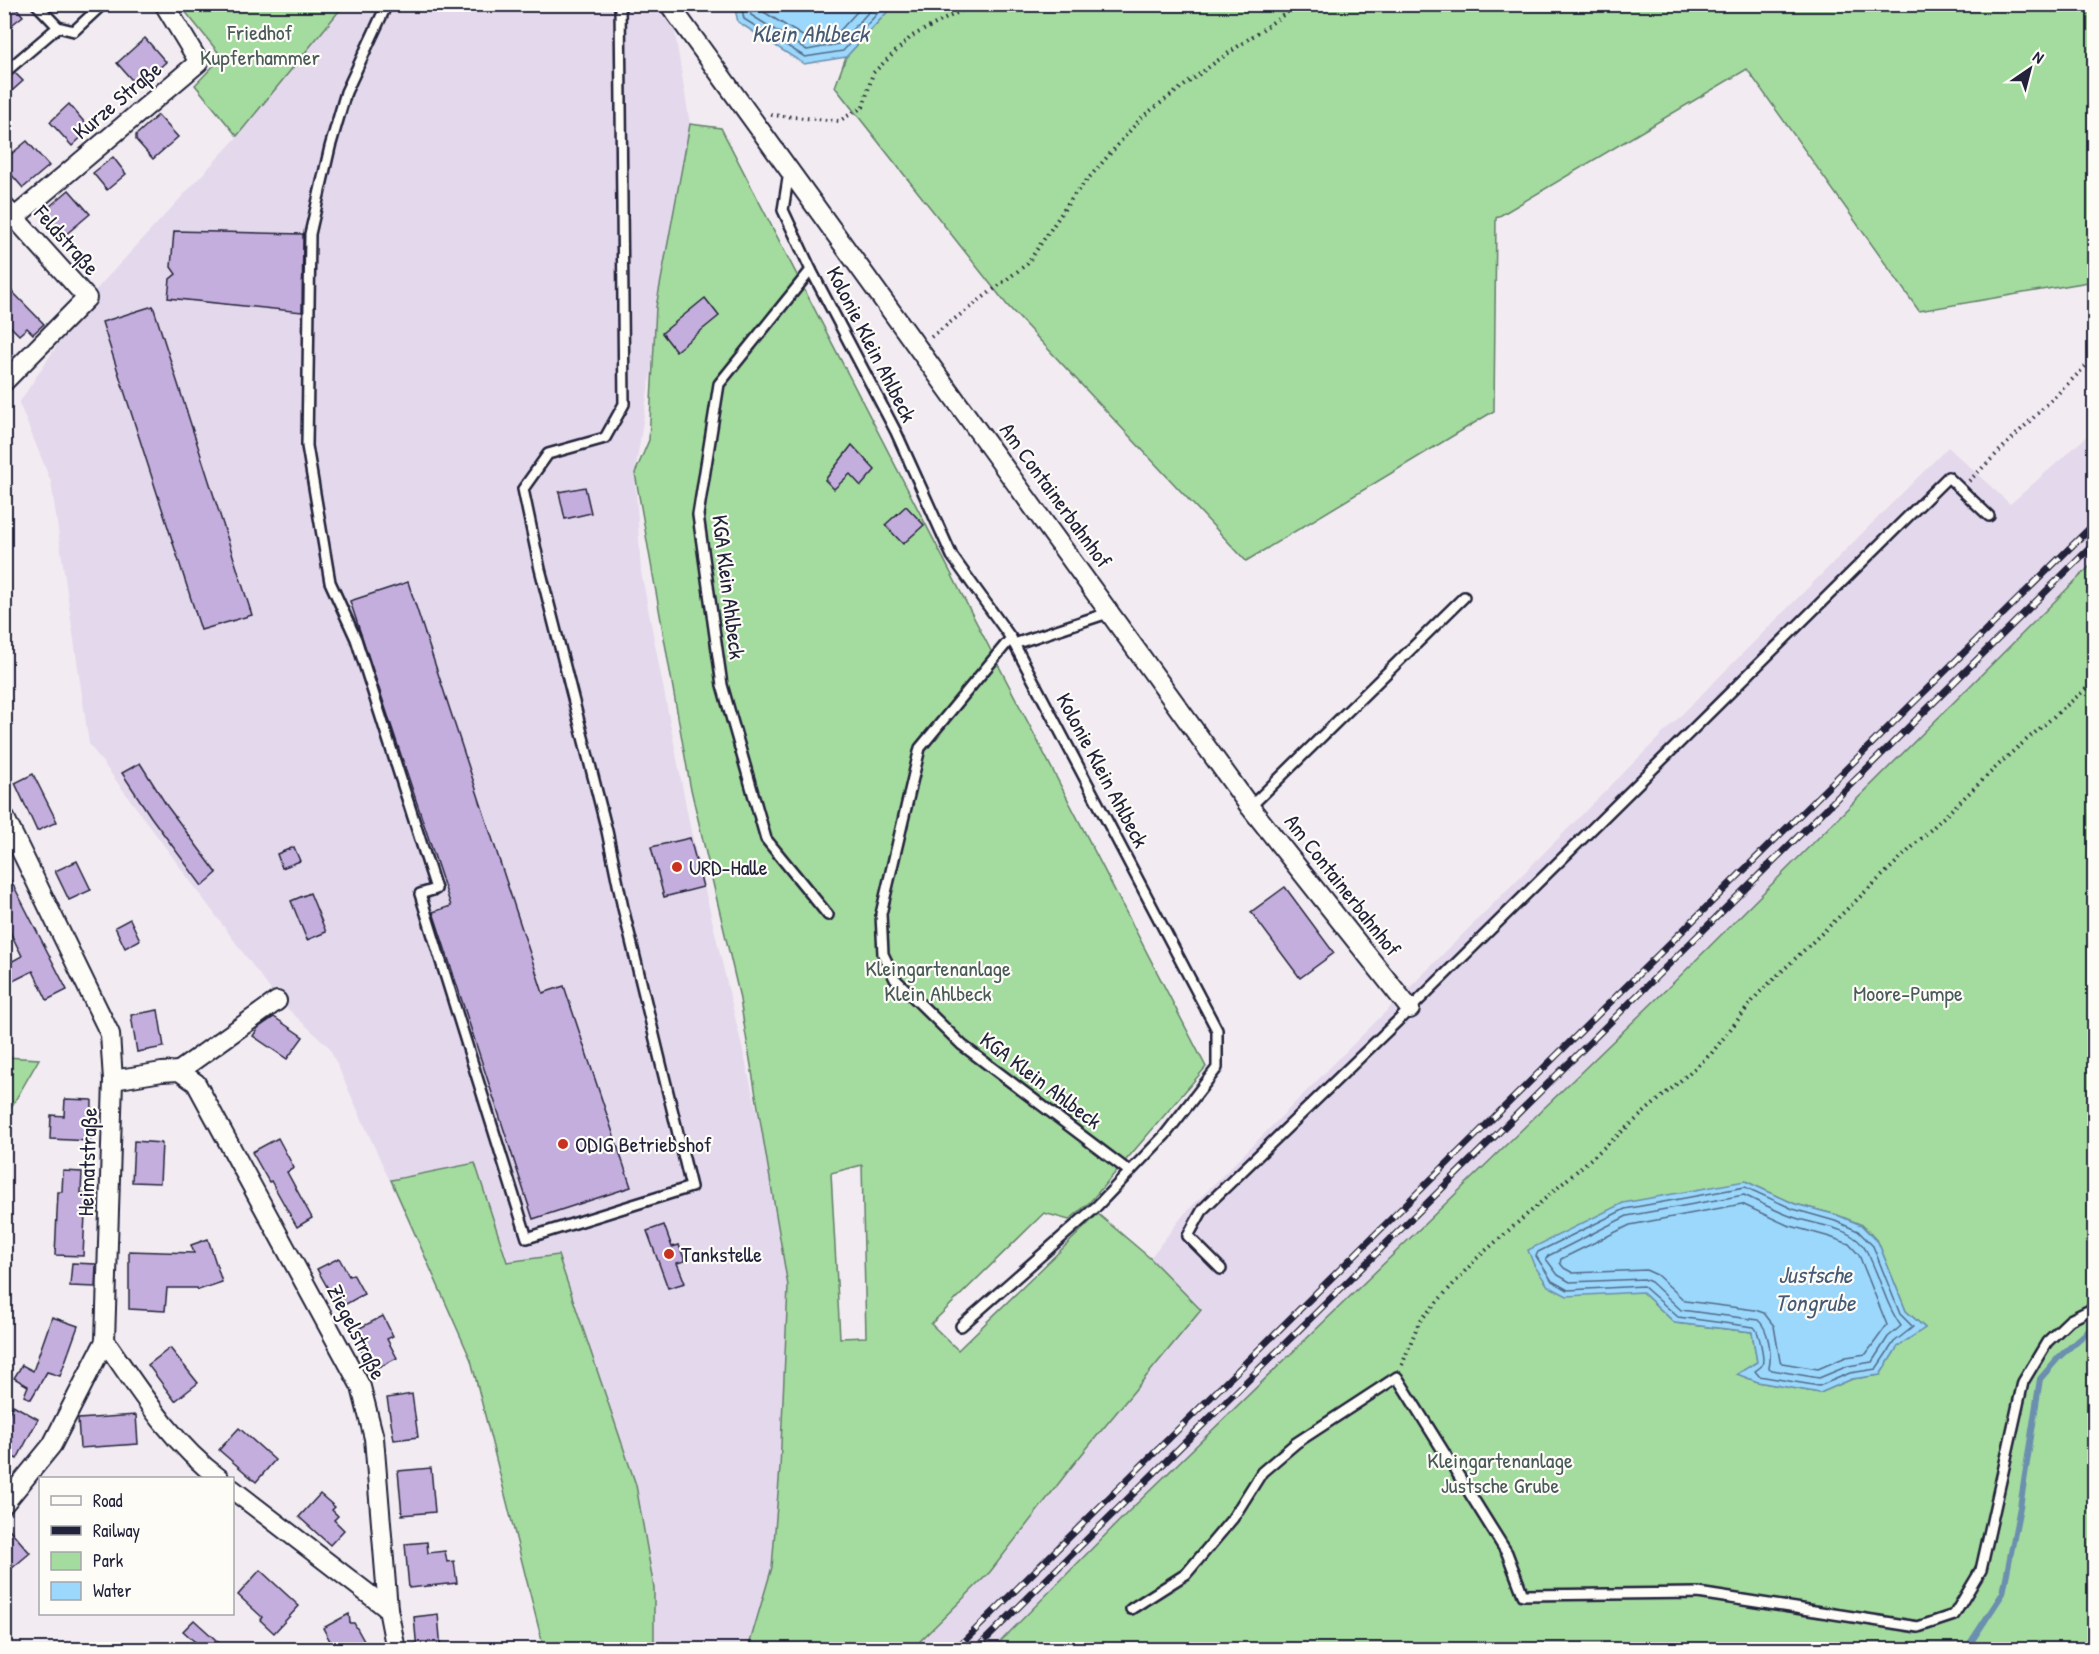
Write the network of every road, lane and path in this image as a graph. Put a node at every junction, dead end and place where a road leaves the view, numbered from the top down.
1 (36, 4) edge
2 (103, 4) edge
3 (164, 4) edge
4 (387, 4) edge
5 (620, 4) edge
6 (669, 4) edge
7 (974, 4) edge
8 (1299, 4) edge
9 (58, 27) junction
10 (4, 73) edge
11 (749, 113) junction
12 (790, 170) junction
13 (9, 212) edge
14 (812, 270) junction
15 (918, 347) junction
16 (2094, 358) edge
17 (4, 382) edge
18 (1960, 489) junction
19 (1989, 516) dead end
20 (1464, 597) dead end
21 (1111, 612) junction
22 (1013, 641) junction
23 (2094, 682) edge
24 (1250, 807) junction
25 (4, 816) edge
26 (828, 915) dead end
27 (277, 1000) dead end
28 (1410, 1009) junction
29 (178, 1071) junction
30 (113, 1080) junction
31 (1130, 1172) junction
32 (1221, 1269) dead end
33 (2094, 1308) edge
34 (961, 1326) dead end
35 (105, 1341) junction
36 (1397, 1377) junction
37 (216, 1477) edge
38 (234, 1491) edge
39 (4, 1504) edge
40 (388, 1609) junction
41 (1131, 1609) dead end
42 (396, 1650) edge

1 - 9 lane
2 - 9 lane
3 - 13 street, Kurze Straße
4 - 5 lane
6 - 11 street, Am Containerbahnhof
7 - 11 path
8 - 15 path
9 - 10 lane
11 - 12 street, Am Containerbahnhof
12 - 14 lane, Kolonie Klein Ahlbeck
12 - 15 street, Am Containerbahnhof
13 - 17 street, Feldstraße
14 - 22 lane, Kolonie Klein Ahlbeck
14 - 26 lane, KGA Klein Ahlbeck
15 - 21 street, Am Containerbahnhof
16 - 18 path
18 - 19 lane
18 - 28 lane
20 - 24 lane
21 - 22 lane
21 - 24 street, Am Containerbahnhof
22 - 31 lane, Kolonie Klein Ahlbeck
22 - 31 lane, KGA Klein Ahlbeck
23 - 36 path
24 - 28 street, Am Containerbahnhof
25 - 30 street, Heimatstraße
27 - 29 street
28 - 32 lane
29 - 30 street
29 - 40 street, Ziegelstraße
30 - 35 street, Heimatstraße
31 - 34 lane, Kolonie Klein Ahlbeck
33 - 36 lane
35 - 37 street
35 - 39 street, Heimatstraße
36 - 41 lane
38 - 40 street
40 - 42 street, Ziegelstraße

